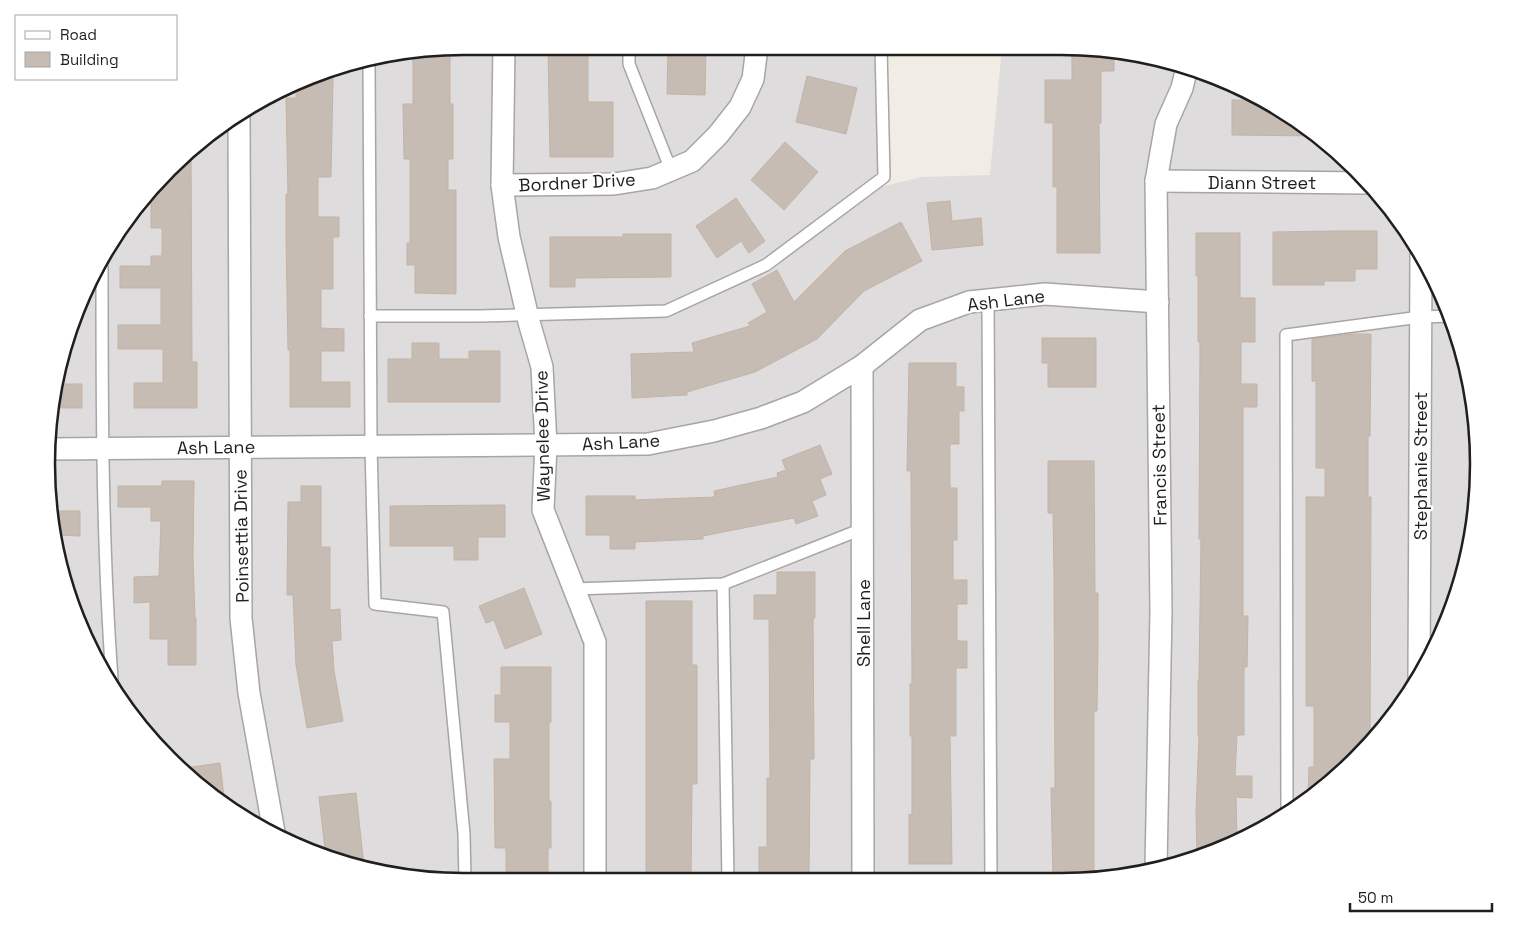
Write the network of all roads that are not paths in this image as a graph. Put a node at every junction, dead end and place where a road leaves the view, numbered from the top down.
1 (504, 55) edge
2 (629, 55) edge
3 (756, 55) edge
4 (881, 55) edge
5 (369, 66) edge
6 (1185, 75) edge
7 (239, 123) edge
8 (671, 170) junction
9 (1156, 181) junction
10 (1358, 183) edge
11 (502, 185) junction
12 (1421, 270) edge
13 (102, 274) edge
14 (988, 300) junction
15 (1158, 302) junction
16 (527, 314) junction
17 (370, 316) junction
18 (1420, 316) junction
19 (1442, 316) edge
20 (862, 366) junction
21 (546, 445) junction
22 (240, 446) junction
23 (371, 446) junction
24 (102, 448) junction
25 (56, 449) edge
26 (862, 529) junction
27 (724, 584) junction
28 (574, 589) junction
29 (1419, 661) edge
30 (111, 670) edge
31 (1287, 805) edge
32 (273, 825) edge
33 (1156, 862) edge
34 (465, 873) edge
35 (595, 873) edge
36 (728, 873) edge
37 (864, 873) edge
38 (991, 873) edge

1 - 11 street, Waynelee Drive
2 - 8 lane
3 - 8 street, Bordner Drive
4 - 16 lane
5 - 17 lane
6 - 9 street, Francis Street
7 - 22 street, Poinsettia Drive
8 - 11 street, Bordner Drive
9 - 10 street, Diann Street
9 - 15 street, Francis Street
11 - 16 street, Waynelee Drive
12 - 18 street, Stephanie Street
13 - 24 lane
14 - 15 street, Ash Lane
14 - 20 street, Ash Lane
14 - 38 lane
15 - 33 street, Francis Street
16 - 17 lane
16 - 21 street, Waynelee Drive
17 - 23 lane
18 - 19 lane
18 - 29 street, Stephanie Street
18 - 31 lane
20 - 21 street, Ash Lane
20 - 26 street, Shell Lane
21 - 23 street, Ash Lane
21 - 28 street, Waynelee Drive
22 - 23 street, Ash Lane
22 - 24 street, Ash Lane
22 - 32 street, Poinsettia Drive
23 - 34 lane
24 - 25 street, Ash Lane
24 - 30 lane
26 - 27 lane
26 - 37 street, Shell Lane
27 - 28 lane
27 - 36 lane
28 - 35 street, Waynelee Drive

